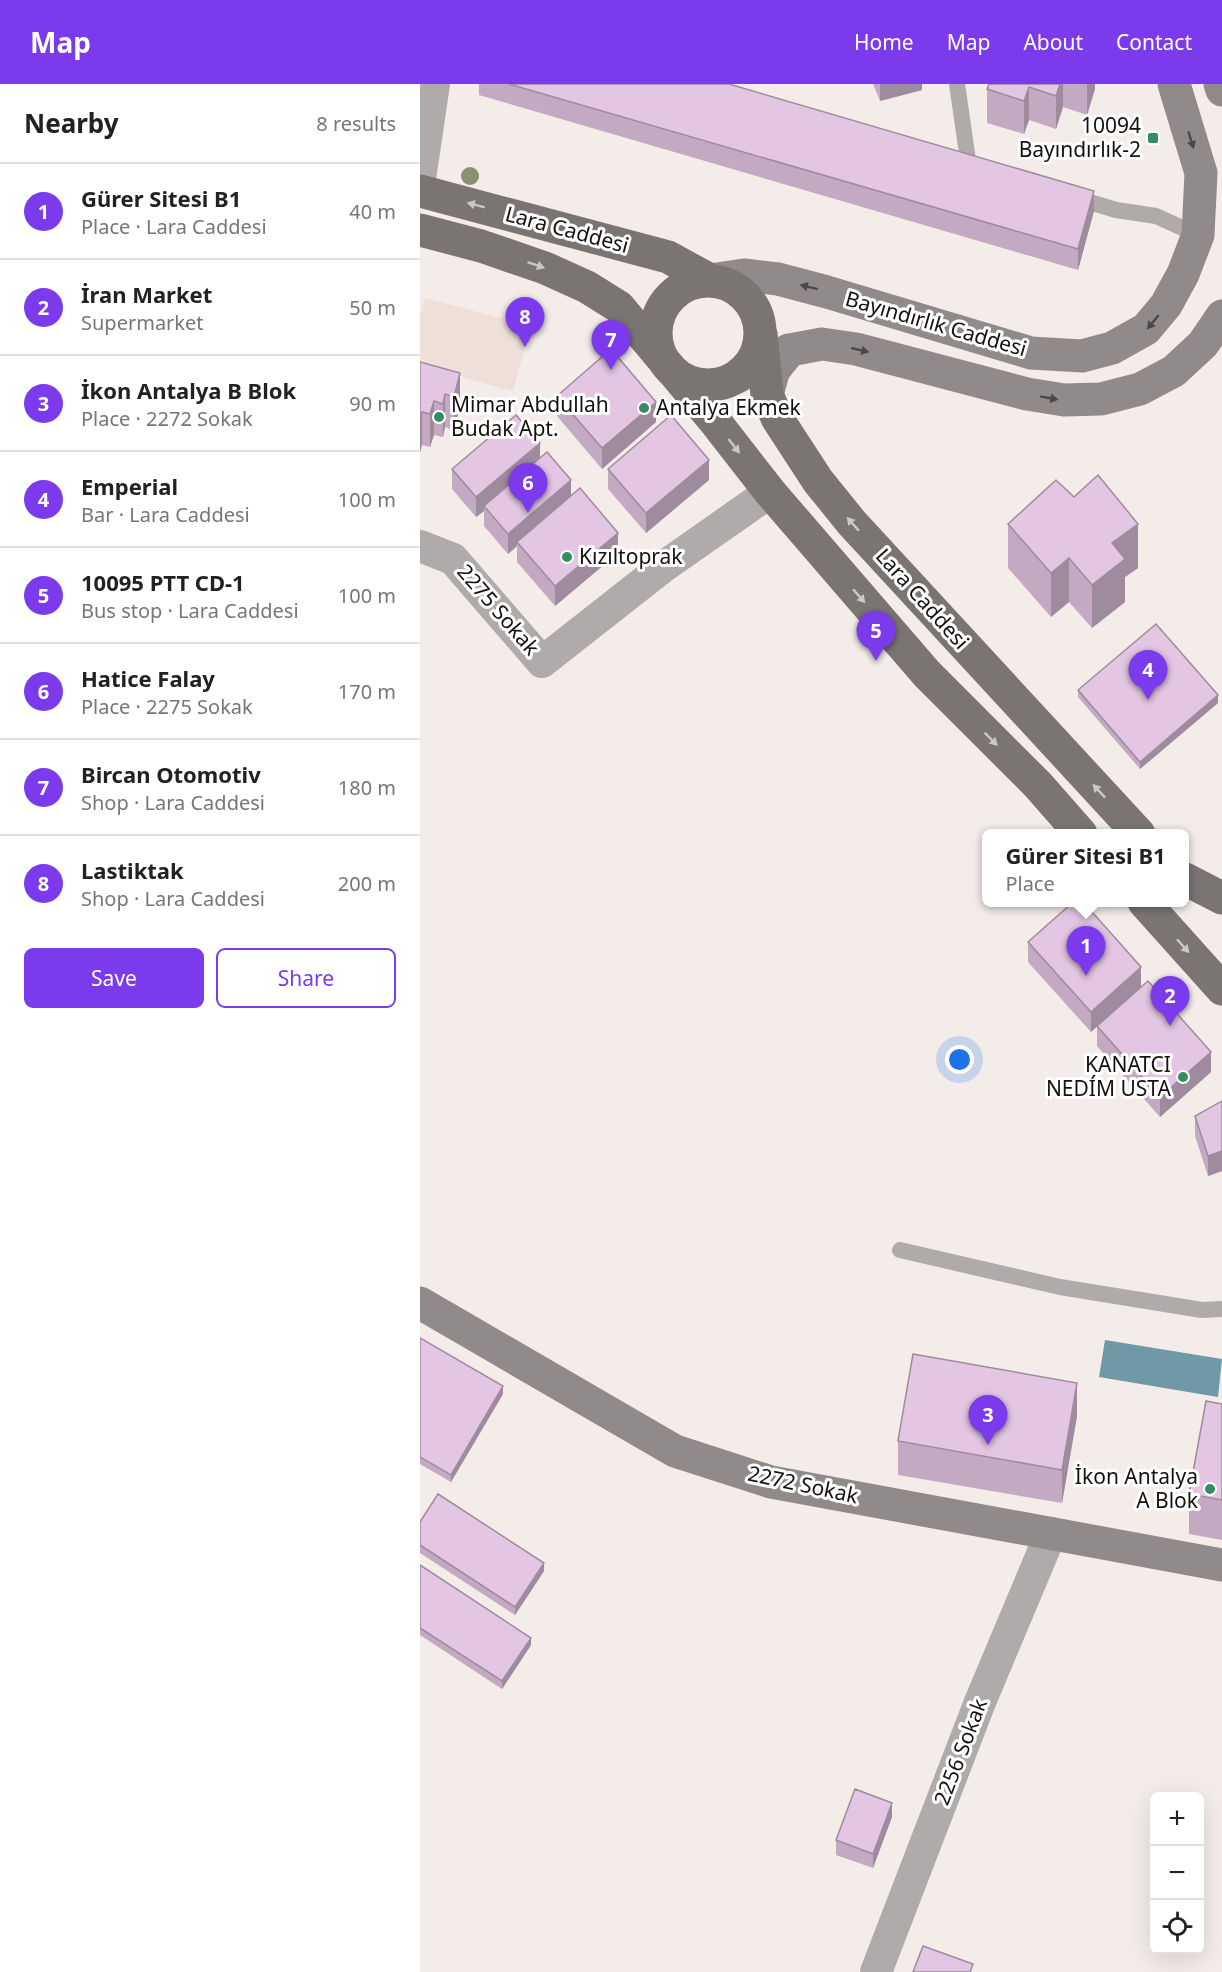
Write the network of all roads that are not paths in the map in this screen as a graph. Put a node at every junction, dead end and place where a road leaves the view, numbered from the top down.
1 (434, 84) edge
2 (957, 84) edge
3 (1174, 84) edge
4 (1220, 84) edge
5 (1222, 90) edge
6 (947, 161) edge
7 (420, 179) edge
8 (420, 191) edge
9 (1060, 194) edge
10 (420, 230) edge
11 (1198, 235) junction
12 (668, 257) junction
13 (744, 275) junction
14 (710, 280) junction
15 (1222, 316) edge
16 (764, 364) junction
17 (670, 369) junction
18 (770, 492) junction
19 (420, 546) edge
20 (1077, 829) edge
21 (1134, 829) edge
22 (1189, 881) edge
23 (1222, 898) edge
24 (1148, 907) edge
25 (1222, 988) edge
26 (900, 1250) dead end
27 (420, 1303) edge
28 (1222, 1309) edge
29 (1051, 1533) junction
30 (1222, 1564) edge
31 (876, 1972) edge

1 - 7 street
2 - 6 lane
3 -> 11 street, Bayındırlık Caddesi
4 - 5 street
12 -> 8 main road, Lara Caddesi
9 - 11 lane
10 -> 17 main road
11 -> 13 street, Bayındırlık Caddesi
12 - 13 street
12 - 14 main road, Lara Caddesi
13 - 14 street, Bayındırlık Caddesi
14 - 16 main road
14 - 17 main road
16 -> 15 street, Bayındırlık Caddesi
16 - 17 main road
21 -> 16 main road, Lara Caddesi
17 -> 18 main road
18 - 19 street, 2275 Sokak
18 -> 20 main road
22 - 23 main road
24 -> 25 main road
26 - 28 lane
27 - 29 street, 2272 Sokak
29 - 30 street, 2272 Sokak
29 - 31 street, 2256 Sokak

